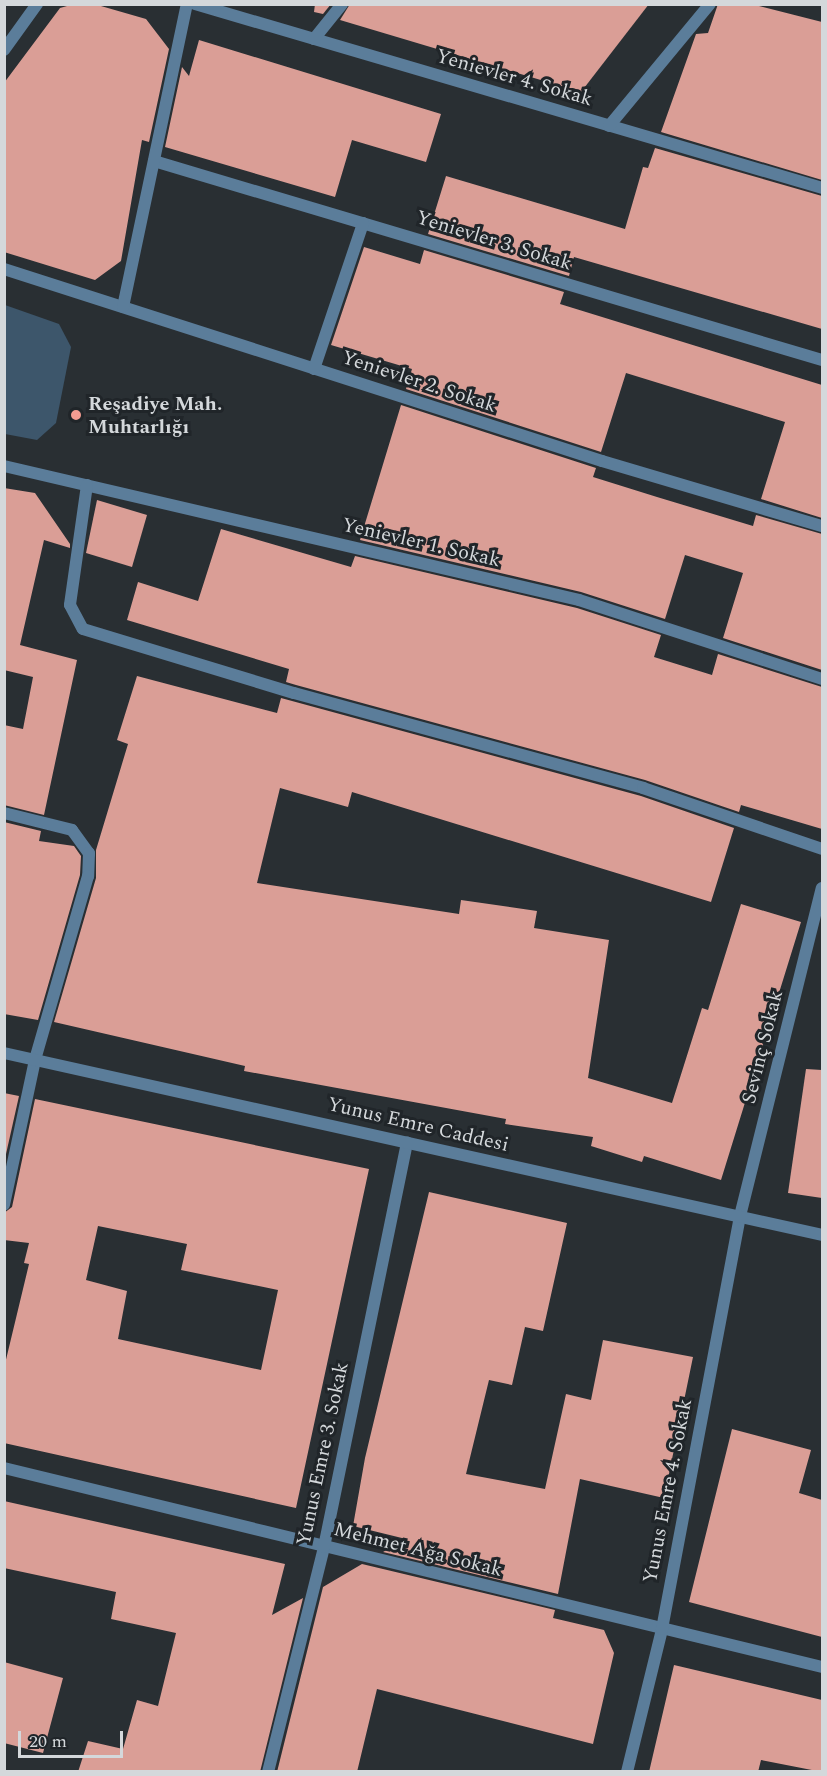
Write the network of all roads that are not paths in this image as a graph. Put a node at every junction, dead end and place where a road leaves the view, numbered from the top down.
1 (37, 4) edge
2 (187, 4) edge
3 (195, 4) edge
4 (342, 4) edge
5 (710, 4) edge
6 (314, 39) junction
7 (4, 50) edge
8 (609, 126) junction
9 (154, 161) junction
10 (822, 188) edge
11 (363, 223) junction
12 (4, 269) edge
13 (123, 307) junction
14 (822, 360) edge
15 (314, 369) junction
16 (4, 466) edge
17 (87, 485) junction
18 (822, 526) edge
19 (822, 679) edge
20 (4, 813) edge
21 (822, 849) edge
22 (822, 888) edge
23 (4, 1053) edge
24 (35, 1060) junction
25 (407, 1142) junction
26 (4, 1205) edge
27 (740, 1216) junction
28 (822, 1235) edge
29 (4, 1468) edge
30 (324, 1547) junction
31 (662, 1629) junction
32 (822, 1667) edge
33 (268, 1772) edge
34 (627, 1772) edge

1 - 7 street
2 - 9 street
3 - 6 street, Yenievler 4. Sokak
4 - 6 street
5 - 8 street
6 - 8 street, Yenievler 4. Sokak
8 - 10 street, Yenievler 4. Sokak
9 - 11 street, Yenievler 3. Sokak
9 - 13 street
11 - 14 street, Yenievler 3. Sokak
11 - 15 street
12 - 13 street, Yenievler 2. Sokak
13 - 15 street, Yenievler 2. Sokak
15 - 18 street, Yenievler 2. Sokak
16 - 17 street, Yenievler 1. Sokak
17 - 19 street, Yenievler 1. Sokak
17 - 21 street
20 - 24 street
22 - 27 street, Sevinç Sokak
23 - 24 street, Yunus Emre Caddesi
24 - 25 street, Yunus Emre Caddesi
24 - 26 street
25 - 27 street, Yunus Emre Caddesi
25 - 30 street, Yunus Emre 3. Sokak
27 - 28 street, Yunus Emre Caddesi
27 - 31 street, Yunus Emre 4. Sokak
29 - 30 street, Mehmet Ağa Sokak
30 - 31 street, Mehmet Ağa Sokak
30 - 33 street, Yunus Emre 3. Sokak
31 - 32 street, Mehmet Ağa Sokak
31 - 34 street, Yunus Emre 4. Sokak

